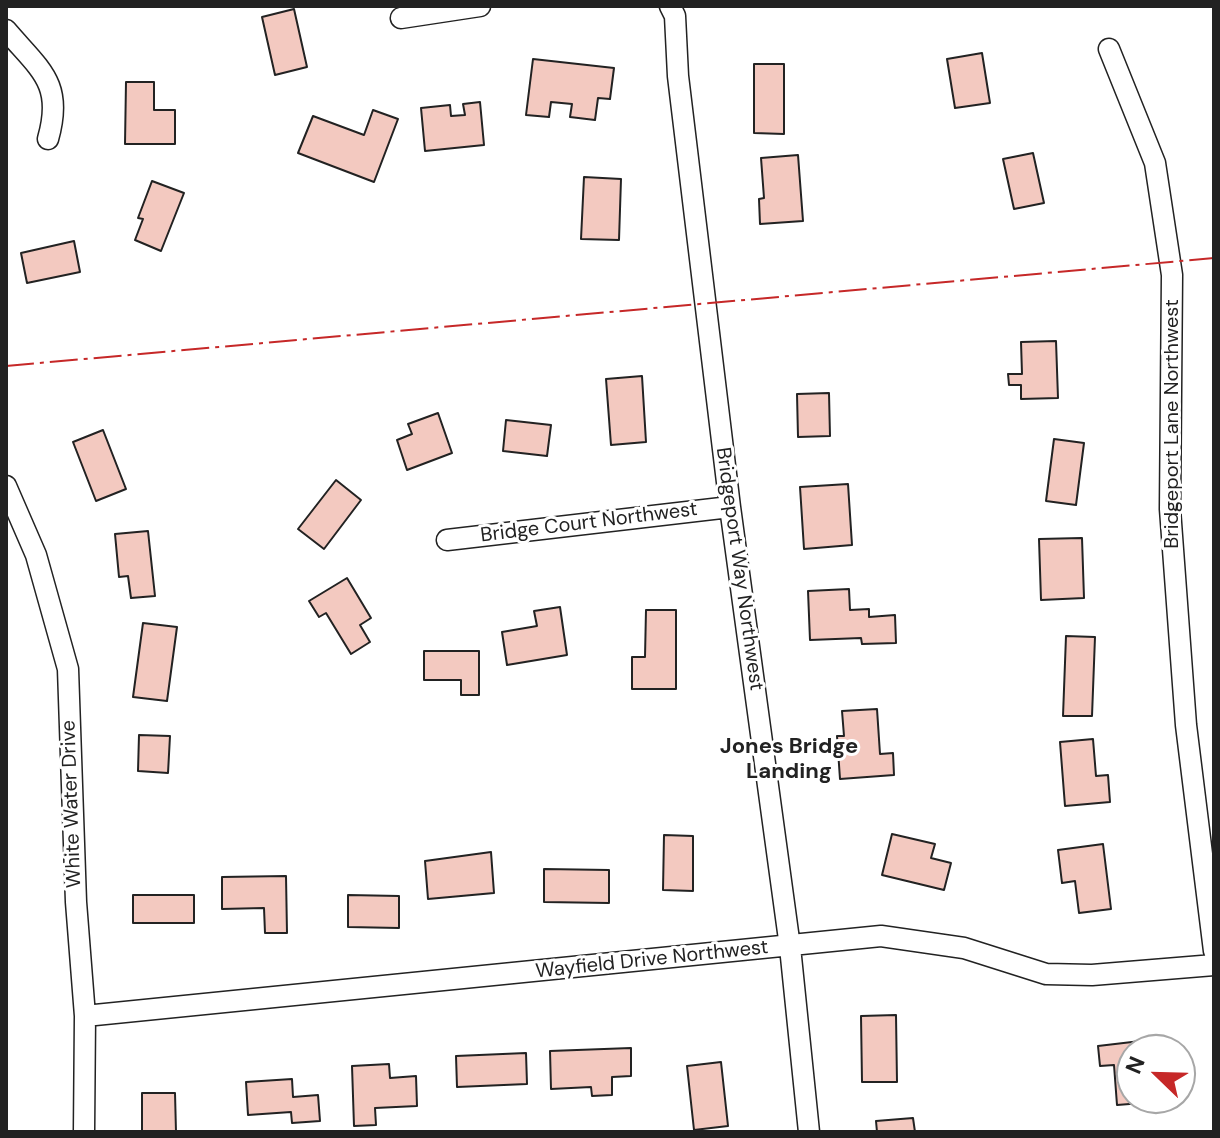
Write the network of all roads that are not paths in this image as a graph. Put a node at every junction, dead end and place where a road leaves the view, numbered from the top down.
1 (480, 6) edge
2 (670, 6) edge
3 (401, 18) dead end
4 (6, 30) edge
5 (1109, 49) dead end
6 (48, 139) dead end
7 (6, 486) edge
8 (730, 507) junction
9 (447, 540) dead end
10 (790, 947) junction
11 (1214, 951) edge
12 (1214, 965) edge
13 (85, 1016) junction
14 (84, 1132) edge
15 (809, 1132) edge

1 - 3 street
2 - 8 street, Bridgeport Way Northwest
4 - 6 street
5 - 11 street, Bridgeport Lane Northwest
7 - 13 street, White Water Drive
8 - 9 street, Bridge Court Northwest
8 - 10 street, Bridgeport Way Northwest
10 - 12 street, Wayfield Drive Northwest
10 - 13 street, Wayfield Drive Northwest
10 - 15 street, Bridgeport Way Northwest
13 - 14 street, White Water Drive

